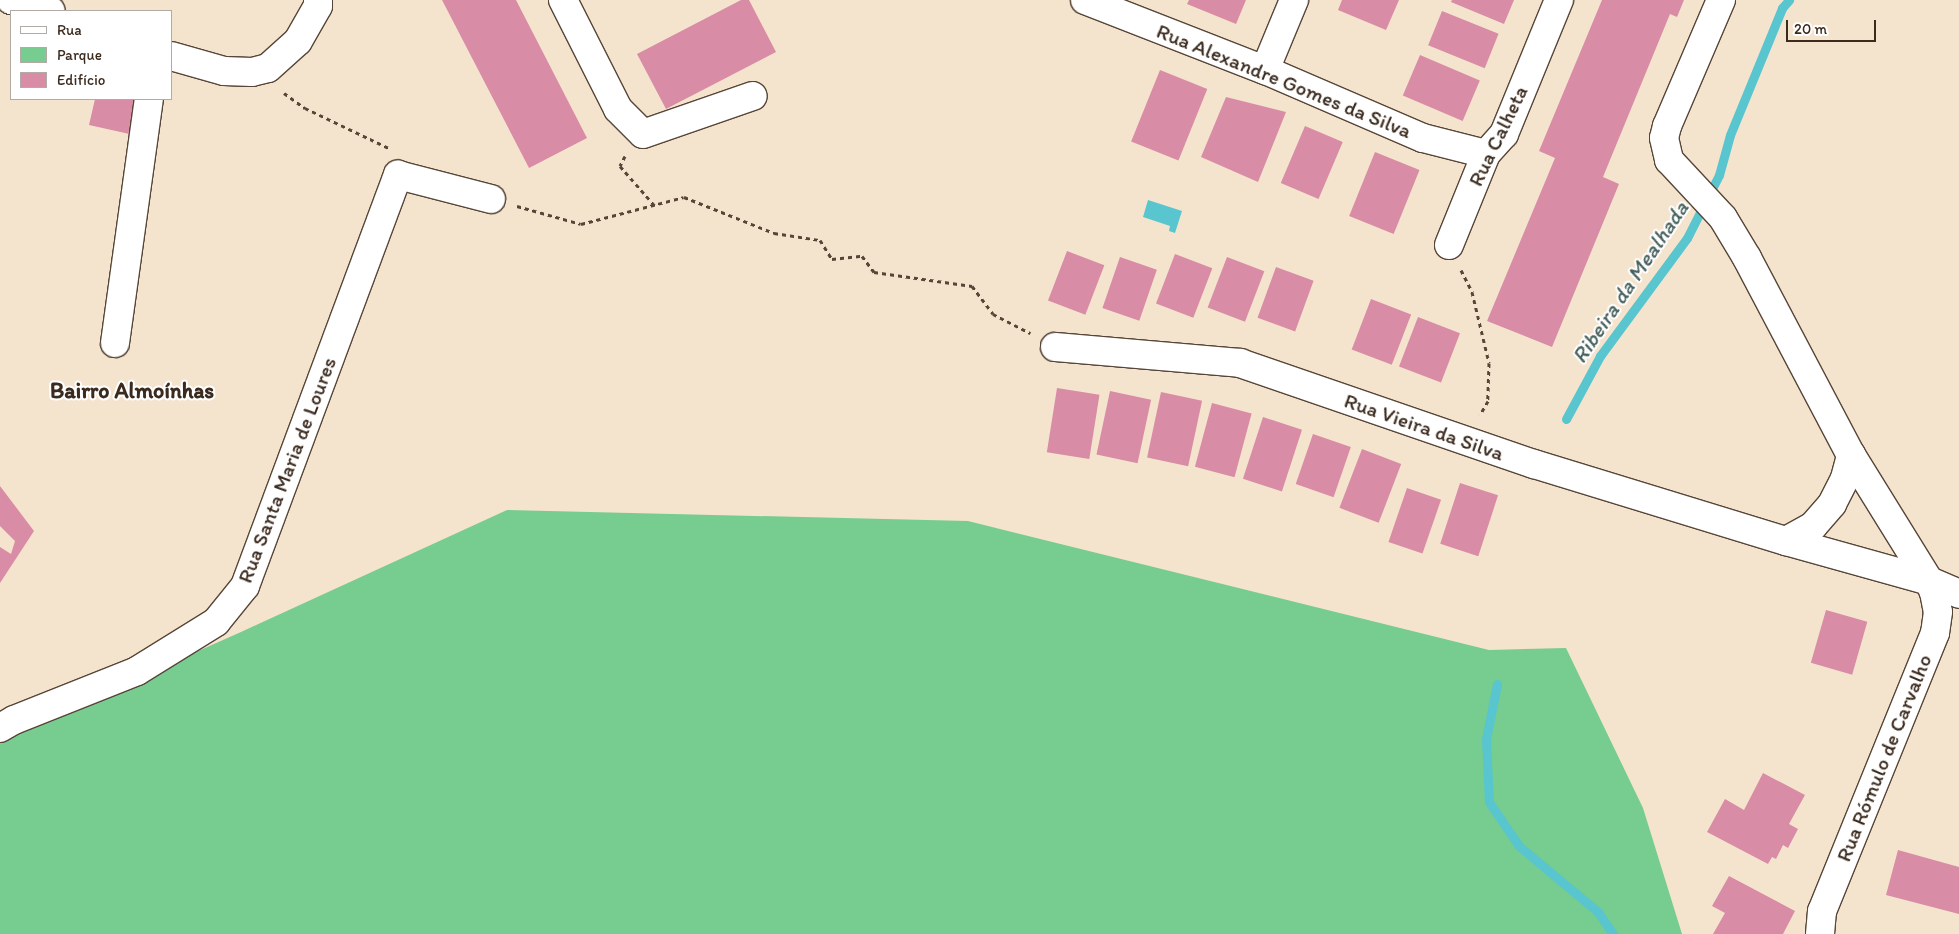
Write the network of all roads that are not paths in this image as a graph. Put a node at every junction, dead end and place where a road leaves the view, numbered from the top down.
1 (11, 0) edge
2 (318, 0) edge
3 (563, 0) edge
4 (1085, 0) edge
5 (1294, 0) edge
6 (1558, 0) edge
7 (1721, 0) edge
8 (47, 10) edge
9 (172, 56) edge
10 (1264, 70) junction
11 (753, 96) dead end
12 (149, 100) edge
13 (1486, 154) junction
14 (491, 199) road end
15 (1449, 245) road end
16 (116, 343) dead end
17 (1054, 347) road end
18 (1851, 455) junction
19 (1786, 541) junction
20 (1929, 581) junction
21 (1959, 594) edge
22 (0, 728) edge
23 (1820, 934) edge

1 - 8 street
2 - 9 street
3 - 11 street
4 - 10 street, Rua Alexandre Gomes da Silva
5 - 10 street
6 - 13 street, Rua Calheta
7 - 18 street
10 - 13 street, Rua Alexandre Gomes da Silva
12 - 16 street
13 - 15 street, Rua Calheta
14 - 22 street, Rua Santa Maria de Loures
17 - 19 street, Rua Vieira da Silva
18 - 19 street
18 - 20 street
19 - 20 street, Rua Vieira da Silva
20 - 21 street, Rua Vieira da Silva
20 - 23 street, Rua Rómulo de Carvalho

